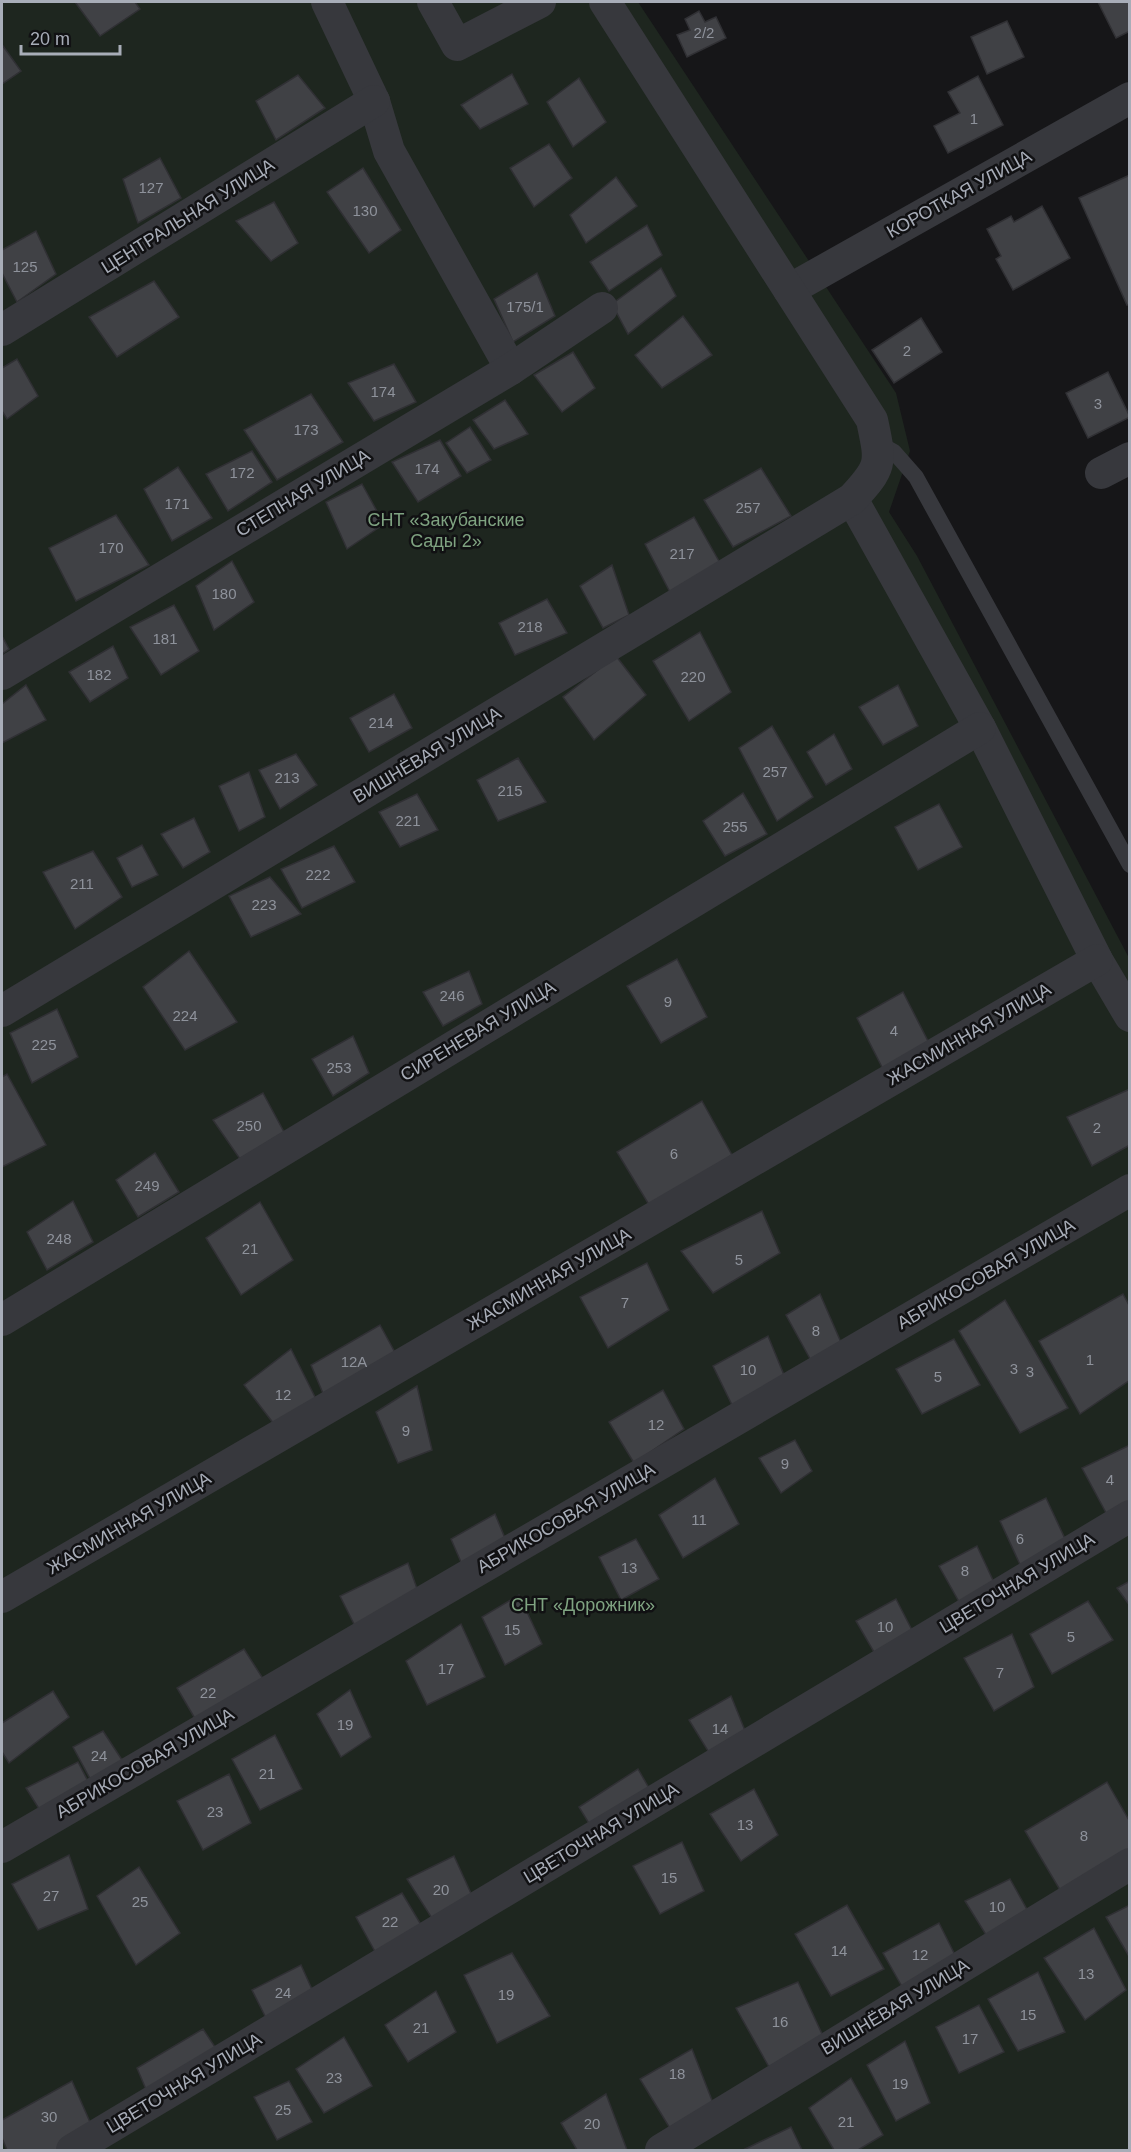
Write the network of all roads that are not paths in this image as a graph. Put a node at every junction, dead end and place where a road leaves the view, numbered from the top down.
1 (327, 2) edge
2 (433, 2) edge
3 (540, 2) edge
4 (605, 2) edge
5 (1130, 98) edge
6 (374, 101) junction
7 (789, 290) junction
8 (602, 308) dead end
9 (2, 330) edge
10 (511, 369) junction
11 (876, 442) junction
12 (1130, 458) edge
13 (1101, 473) dead end
14 (852, 499) junction
15 (2, 674) edge
16 (968, 735) junction
17 (1130, 865) edge
18 (1097, 960) junction
19 (2, 1011) edge
20 (1130, 1016) edge
21 (1130, 1190) edge
22 (2, 1320) edge
23 (1130, 1516) edge
24 (2, 1597) edge
25 (2, 1846) edge
26 (1130, 1864) edge
27 (72, 2151) edge
28 (661, 2151) edge

1 - 6 street
2 - 3 street
4 - 7 street, ВИШНЁВАЯ УЛИЦА
5 - 7 street, КОРОТКАЯ УЛИЦА
6 - 9 street, ЦЕНТРАЛЬНАЯ УЛИЦА
6 - 10 street
7 - 11 street, ВИШНЁВАЯ УЛИЦА
8 - 10 street, СТЕПНАЯ УЛИЦА
10 - 15 street, СТЕПНАЯ УЛИЦА
11 - 14 street, ВИШНЁВАЯ УЛИЦА
11 - 17 lane
12 - 13 street
14 - 16 street
14 - 19 street, ВИШНЁВАЯ УЛИЦА
16 - 18 street
16 - 22 street, СИРЕНЕВАЯ УЛИЦА
18 - 20 street
18 - 24 street, ЖАСМИННАЯ УЛИЦА
21 - 25 street, АБРИКОСОВАЯ УЛИЦА
23 - 27 street, ЦВЕТОЧНАЯ УЛИЦА
26 - 28 street, ВИШНЁВАЯ УЛИЦА

